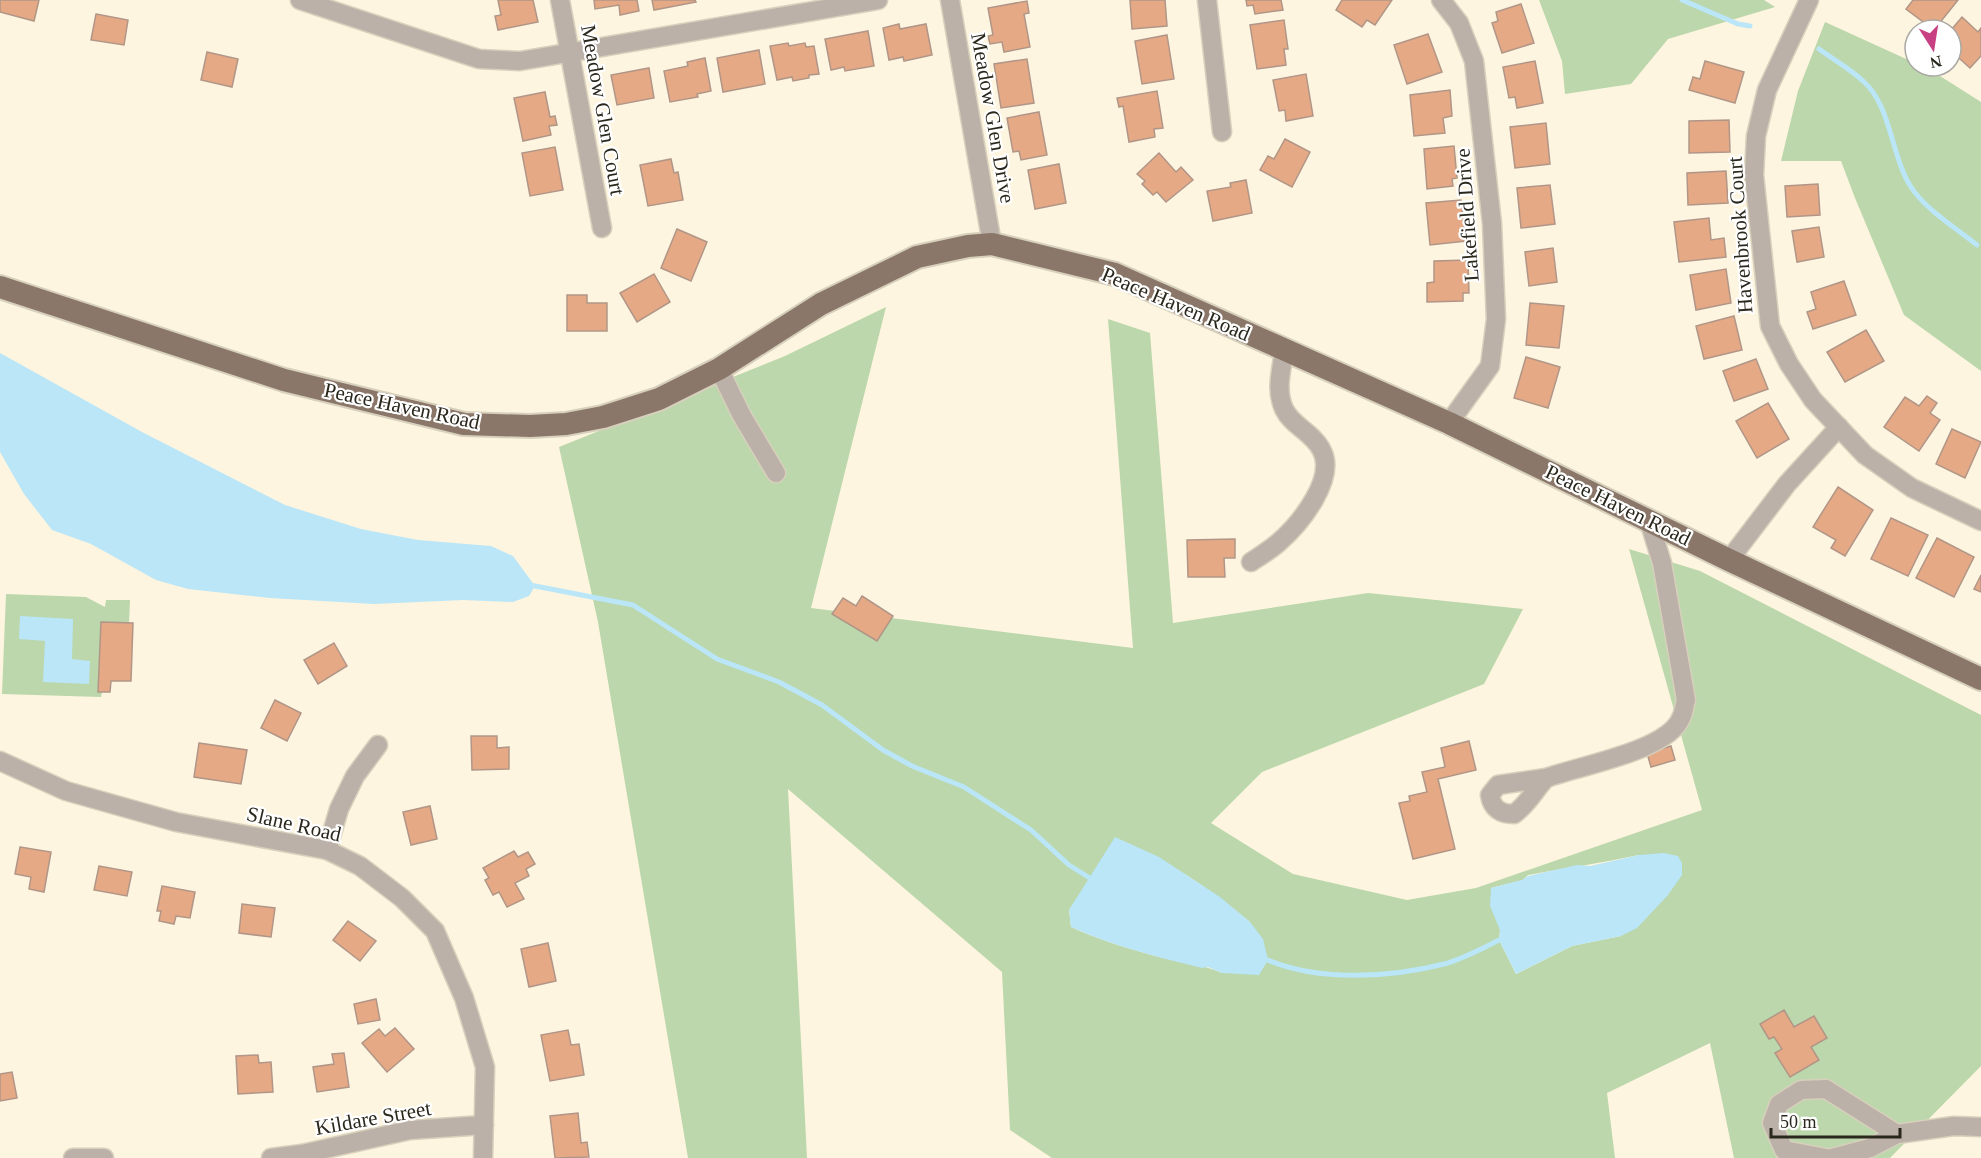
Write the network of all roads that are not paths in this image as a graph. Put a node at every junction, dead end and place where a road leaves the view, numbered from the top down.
1 (300, 0) edge
2 (560, 0) edge
3 (878, 0) edge
4 (950, 0) edge
5 (1207, 0) edge
6 (1441, 0) edge
7 (1809, 0) edge
8 (570, 53) junction
9 (1222, 132) dead end
10 (602, 228) dead end
11 (992, 243) junction
12 (0, 286) edge
13 (1284, 350) junction
14 (719, 369) junction
15 (1449, 423) junction
16 (1839, 427) junction
17 (776, 473) dead end
18 (1649, 521) junction
19 (1981, 521) edge
20 (1729, 560) junction
21 (1251, 562) dead end
22 (1981, 679) edge
23 (378, 745) dead end
24 (0, 761) edge
25 (1546, 778) dead end
26 (327, 850) junction
27 (484, 1125) junction
28 (1981, 1127) edge
29 (1897, 1134) junction
30 (73, 1158) edge
31 (104, 1158) edge
32 (271, 1158) edge
33 (483, 1158) edge
34 (1826, 1158) edge
35 (1832, 1158) edge

1 - 8 street
2 - 8 street, Meadow Glen Court
3 - 8 street
4 - 11 street, Meadow Glen Drive
5 - 9 street
6 - 15 street, Lakefield Drive
7 - 16 street, Havenbrook Court
8 - 10 street, Meadow Glen Court
11 - 13 main road, Peace Haven Road
11 - 14 main road, Peace Haven Road
12 - 14 main road, Peace Haven Road
13 - 15 main road, Peace Haven Road
13 - 21 street
14 - 17 street
15 - 18 main road, Peace Haven Road
16 - 19 street, Havenbrook Court
16 - 20 street
18 - 20 main road, Peace Haven Road
18 - 25 street
20 - 22 main road, Peace Haven Road
23 - 26 street
24 - 26 street, Slane Road
26 - 27 street, Slane Road
27 - 32 street, Kildare Street
27 - 33 street, Slane Road
28 - 29 street
29 - 34 street
29 - 35 street
30 - 31 street

